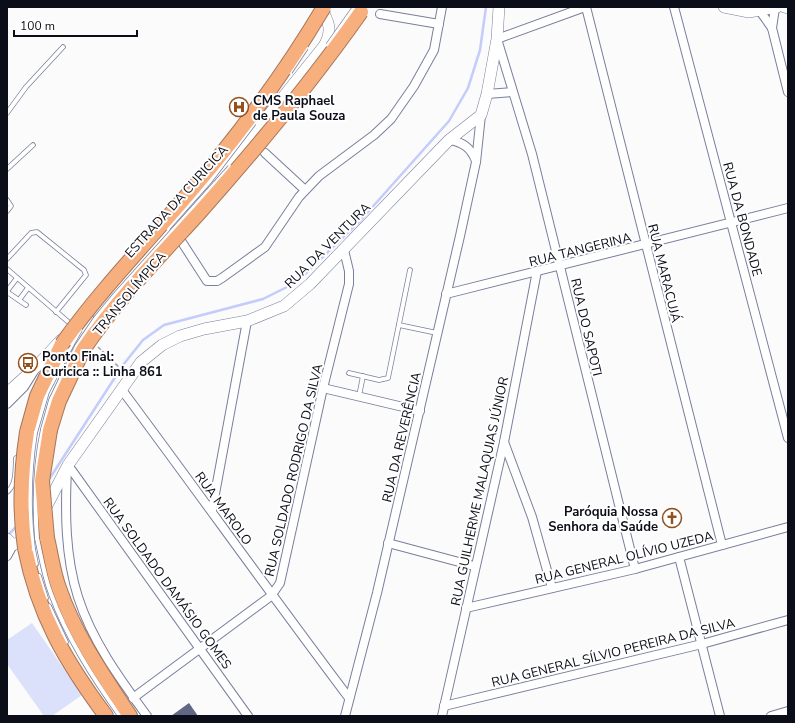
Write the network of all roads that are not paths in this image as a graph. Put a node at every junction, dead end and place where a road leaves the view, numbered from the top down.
1 (442, 7) edge
2 (499, 7) edge
3 (586, 7) edge
4 (674, 7) edge
5 (724, 7) edge
6 (779, 7) edge
7 (359, 8) edge
8 (788, 8) edge
9 (323, 9) edge
10 (760, 12) junction
11 (380, 14) dead end
12 (439, 24) junction
13 (320, 26) dead end
14 (772, 28) junction
15 (497, 39) junction
16 (308, 45) dead end
17 (63, 47) dead end
18 (288, 76) dead end
19 (512, 92) junction
20 (788, 92) edge
21 (487, 94) junction
22 (7, 113) edge
23 (481, 115) junction
24 (258, 118) dead end
25 (449, 140) junction
26 (33, 145) dead end
27 (265, 153) dead end
28 (476, 162) junction
29 (7, 170) edge
30 (305, 190) junction
31 (7, 200) edge
32 (788, 208) edge
33 (7, 211) edge
34 (731, 223) junction
35 (173, 227) junction
36 (645, 245) junction
37 (344, 250) junction
38 (7, 259) edge
39 (560, 265) junction
40 (7, 268) edge
41 (410, 270) dead end
42 (537, 271) junction
43 (17, 278) junction
44 (28, 288) junction
45 (7, 291) edge
46 (446, 294) junction
47 (19, 300) junction
48 (26, 305) dead end
49 (56, 312) junction
50 (92, 314) dead end
51 (247, 321) junction
52 (399, 325) junction
53 (79, 326) junction
54 (437, 333) junction
55 (74, 346) junction
56 (36, 367) junction
57 (349, 373) dead end
58 (363, 376) junction
59 (324, 388) junction
60 (8, 390) edge
61 (122, 390) junction
62 (358, 396) junction
63 (7, 404) edge
64 (420, 411) junction
65 (788, 438) edge
66 (504, 442) junction
67 (16, 458) dead end
68 (68, 465) junction
69 (7, 492) edge
70 (212, 510) junction
71 (788, 527) edge
72 (42, 538) junction
73 (388, 543) junction
74 (17, 545) edge
75 (722, 545) junction
76 (7, 556) edge
77 (679, 557) junction
78 (474, 566) junction
79 (635, 569) junction
80 (552, 588) junction
81 (271, 596) junction
82 (466, 608) junction
83 (788, 620) edge
84 (702, 644) junction
85 (200, 648) junction
86 (70, 650) dead end
87 (133, 698) junction
88 (349, 698) junction
89 (444, 706) junction
90 (788, 711) edge
91 (107, 713) edge
92 (113, 716) edge
93 (120, 716) edge
94 (130, 716) edge
95 (147, 716) edge
96 (248, 716) edge
97 (345, 716) edge
98 (442, 716) edge
99 (720, 716) edge
100 (771, 716) edge

1 - 12 street
2 - 15 street
3 - 15 street
3 - 36 street, RUA MARACUJÁ
4 - 34 street, RUA DA BONDADE
5 - 10 street
6 - 8 street
6 - 10 street
6 - 14 street
7 - 55 highway, TRANSOLÍMPICA, bridge
9 - 13 lane
9 - 35 street, ESTRADA DA CURICICA
9 - 55 highway, TRANSOLÍMPICA, bridge
10 - 14 street
11 - 12 street
12 - 30 street
14 - 20 street
15 - 19 street, RUA DO SAPOTI
15 - 21 street
16 - 18 lane, bridge
17 - 22 lane
19 - 21 street
19 - 39 street, RUA DO SAPOTI
21 - 23 street
23 - 25 street, RUA DA VENTURA
23 - 28 street, RUA DA REVERÊNCIA
24 - 50 lane, TRANSOLÍMPICA, bridge
25 - 28 street
25 - 37 street, RUA DA VENTURA
26 - 29 lane
27 - 30 street
28 - 46 street, RUA DA REVERÊNCIA
30 - 35 street
31 - 33 lane
32 - 34 street, RUA TANGERINA
34 - 36 street, RUA TANGERINA
34 - 65 street, RUA DA BONDADE
35 - 53 street, ESTRADA DA CURICICA
36 - 39 street, RUA TANGERINA
36 - 75 street, RUA MARACUJÁ
37 - 51 street, RUA DA VENTURA
37 - 59 street, RUA SOLDADO RODRIGO DA SILVA
38 - 49 lane
39 - 42 street, RUA TANGERINA
39 - 79 street, RUA DO SAPOTI
40 - 43 lane
41 - 52 lane
42 - 46 street, RUA TANGERINA
42 - 66 street, RUA GUILHERME MALAQUIAS JÚNIOR
43 - 44 lane
43 - 45 lane
44 - 47 lane
44 - 49 lane
45 - 47 lane
46 - 54 street, RUA DA REVERÊNCIA
47 - 48 lane
49 - 53 lane
51 - 61 street, RUA DA VENTURA
51 - 70 street
52 - 54 lane
52 - 58 lane
53 - 55 lane, TRANSOLÍMPICA, bridge
53 - 56 street, ESTRADA DA CURICICA
54 - 64 street, RUA DA REVERÊNCIA
55 - 72 highway, TRANSOLÍMPICA, bridge
55 - 74 highway, TRANSOLÍMPICA, bridge
56 - 60 street, ESTRADA DA CURICICA
56 - 63 street
57 - 58 lane
58 - 62 lane
59 - 62 street
59 - 81 street, RUA SOLDADO RODRIGO DA SILVA
61 - 68 street, RUA DA VENTURA
61 - 70 street, RUA MAROLO
62 - 64 street
64 - 73 street, RUA DA REVERÊNCIA
66 - 78 street, RUA GUILHERME MALAQUIAS JÚNIOR
66 - 80 street
67 - 69 lane
68 - 74 street, RUA DA VENTURA
68 - 85 street, RUA SOLDADO DAMÁSIO GOMES
68 - 87 street
70 - 81 street, RUA MAROLO
71 - 75 street, RUA GENERAL OLÍVIO UZEDA
72 - 93 lane
72 - 94 highway, TRANSOLÍMPICA
73 - 78 street
73 - 88 street, RUA DA REVERÊNCIA
74 - 76 street
74 - 86 lane
74 - 91 highway, TRANSOLÍMPICA
75 - 77 street, RUA GENERAL OLÍVIO UZEDA
77 - 79 street, RUA GENERAL OLÍVIO UZEDA
77 - 84 street
78 - 82 street, RUA GUILHERME MALAQUIAS JÚNIOR
79 - 80 street, RUA GENERAL OLÍVIO UZEDA
80 - 82 street, RUA GENERAL OLÍVIO UZEDA
81 - 85 street, RUA SOLDADO RODRIGO DA SILVA
81 - 88 street, RUA MAROLO
82 - 89 street, RUA GUILHERME MALAQUIAS JÚNIOR
83 - 84 street, RUA GENERAL SÍLVIO PEREIRA DA SILVA
84 - 89 street, RUA GENERAL SÍLVIO PEREIRA DA SILVA
84 - 99 street
85 - 87 street, RUA SOLDADO RODRIGO DA SILVA
85 - 96 street, RUA SOLDADO DAMÁSIO GOMES
87 - 95 street
88 - 97 street, RUA DA REVERÊNCIA
89 - 98 street, RUA GUILHERME MALAQUIAS JÚNIOR
90 - 100 street
91 - 92 lane

